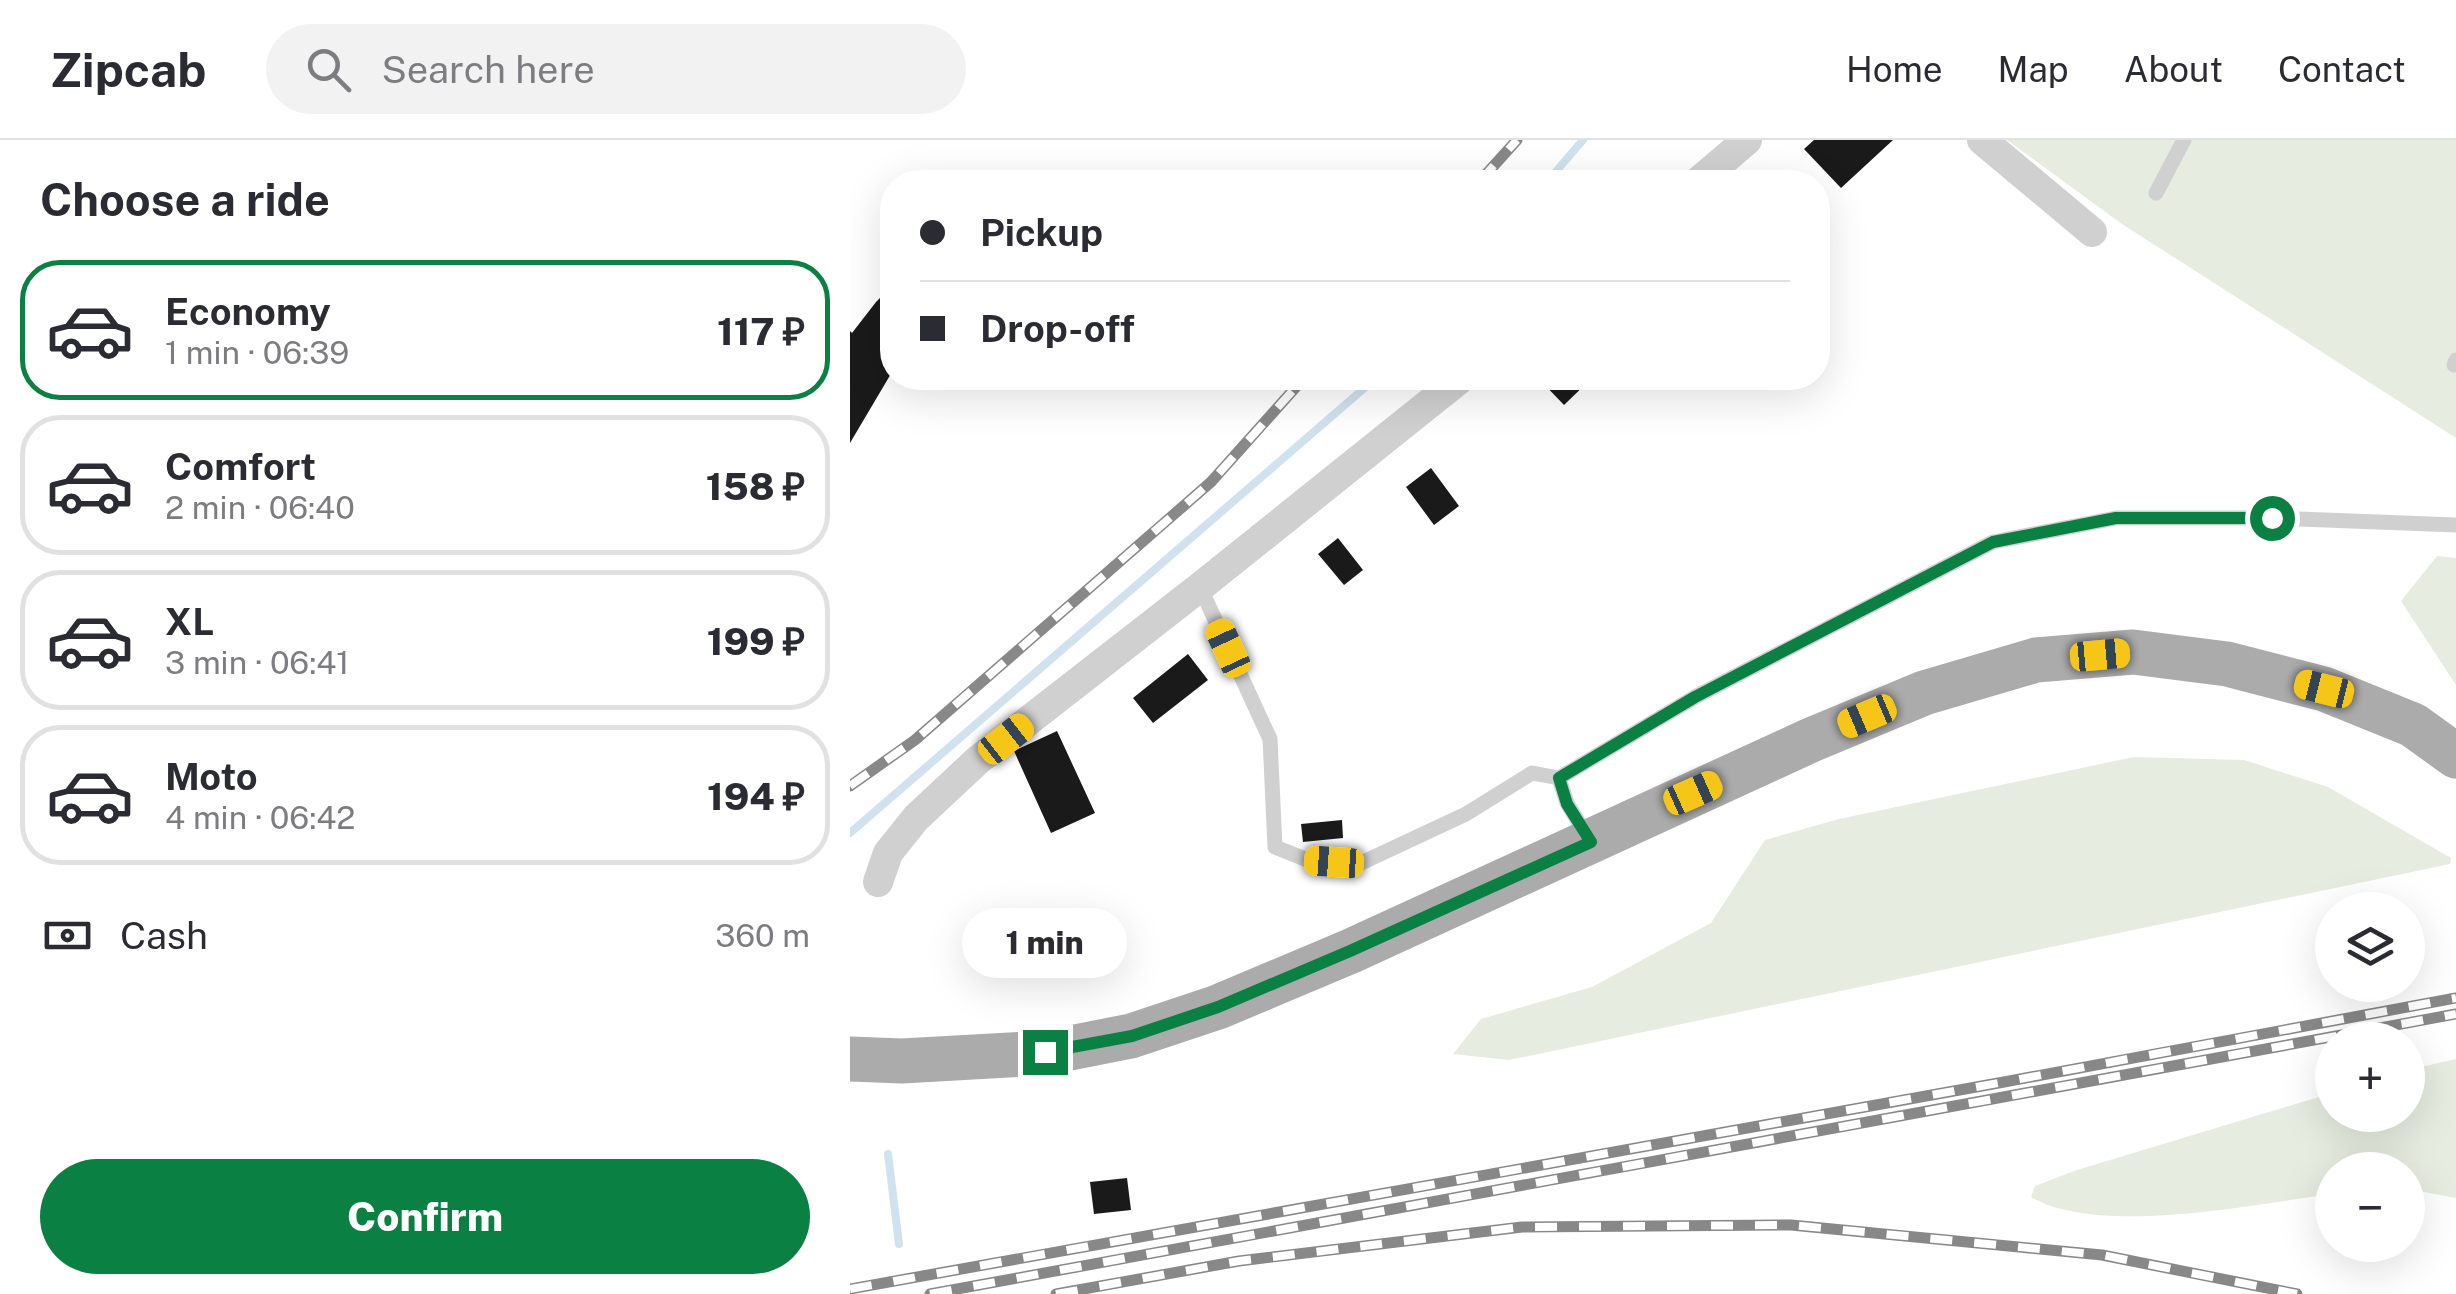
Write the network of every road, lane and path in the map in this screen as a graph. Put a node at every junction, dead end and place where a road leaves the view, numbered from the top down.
1 (1747, 140) edge
2 (1982, 140) edge
3 (2184, 140) edge
4 (1712, 170) edge
5 (2156, 194) dead end
6 (2092, 232) dead end
7 (1447, 390) edge
8 (2456, 525) edge
9 (1200, 588) junction
10 (2456, 756) edge
11 (1559, 778) junction
12 (1591, 842) junction
13 (878, 882) dead end
14 (850, 1058) edge

1 - 4 street
2 - 6 street
3 - 5 lane
7 - 9 street
8 - 11 lane
9 - 11 lane
9 - 13 street
10 - 12 main road
11 - 12 lane
12 - 14 main road

